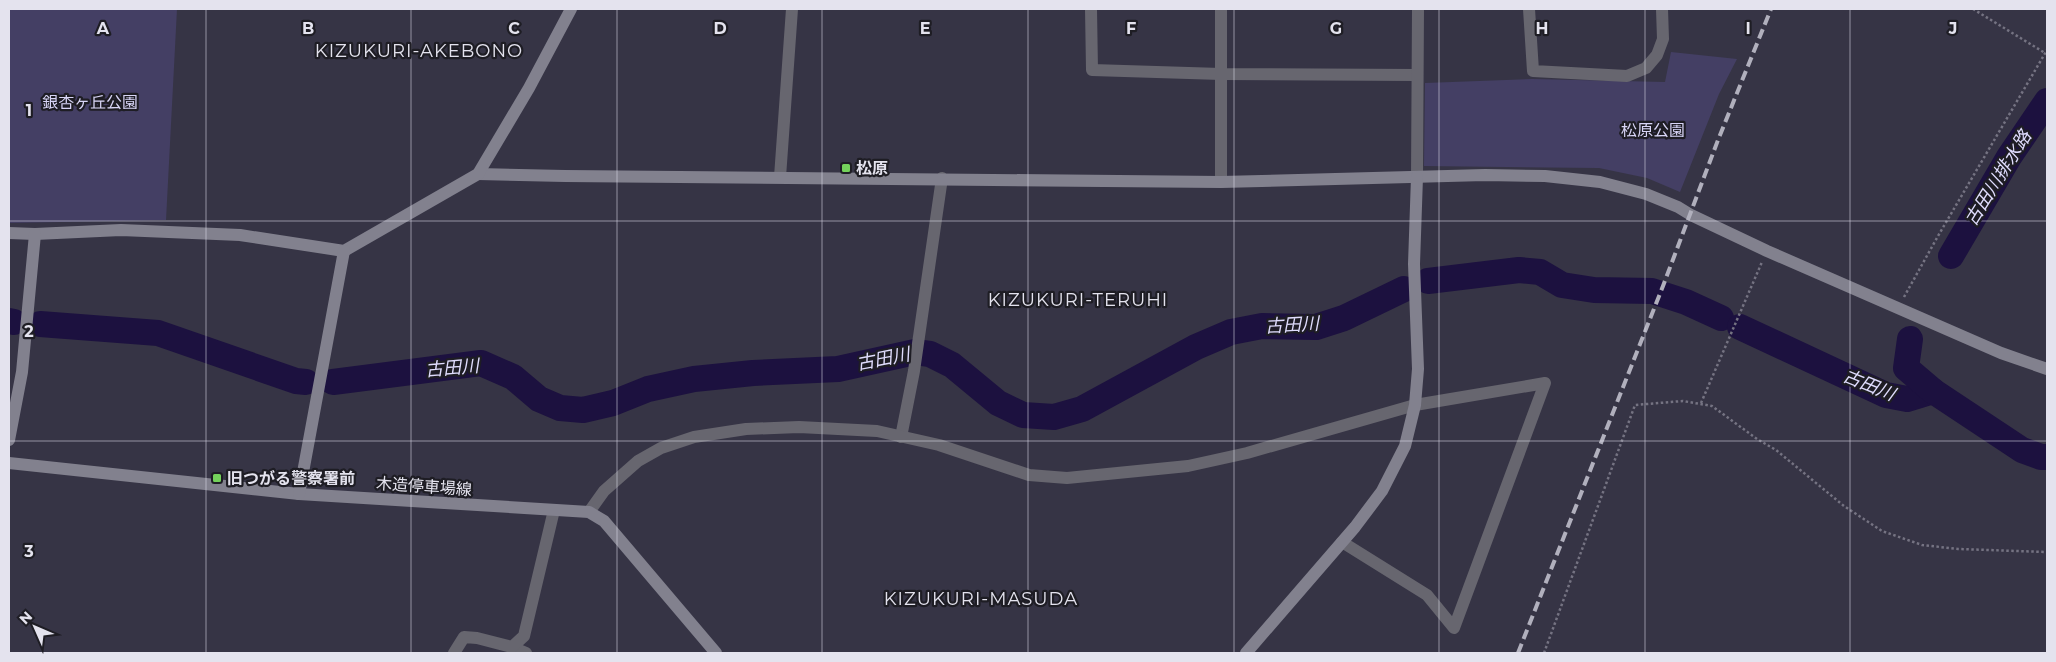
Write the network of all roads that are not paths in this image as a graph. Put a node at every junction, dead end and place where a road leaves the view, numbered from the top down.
1 (571, 9) edge
2 (792, 9) edge
3 (1091, 9) edge
4 (1221, 9) edge
5 (1418, 9) edge
6 (1529, 9) edge
7 (1662, 9) edge
8 (1221, 74) junction
9 (1417, 75) junction
10 (478, 174) junction
11 (780, 177) junction
12 (1417, 177) junction
13 (942, 178) junction
14 (1221, 182) junction
15 (9, 233) edge
16 (35, 234) junction
17 (344, 251) junction
18 (2047, 369) edge
19 (1415, 405) junction
20 (901, 437) junction
21 (9, 440) edge
22 (9, 463) edge
23 (299, 494) junction
24 (554, 510) junction
25 (589, 512) junction
26 (1342, 542) junction
27 (512, 647) junction
28 (454, 653) edge
29 (526, 653) edge
30 (716, 653) edge
31 (1246, 653) edge

1 - 10 street
2 - 11 street
3 - 8 street
4 - 8 street
5 - 9 street
6 - 7 street
8 - 9 street
8 - 14 street
9 - 12 street
10 - 11 street
10 - 17 street
11 - 13 street
12 - 14 street
12 - 18 street
12 - 19 street
13 - 14 street
13 - 20 street
15 - 16 street
16 - 17 street
16 - 21 street
17 - 23 street
19 - 20 street
19 - 26 street
19 - 26 street
20 - 25 street
22 - 23 street, 木造停車場線
23 - 24 street, 木造停車場線
24 - 25 street, 木造停車場線
24 - 27 street
25 - 30 street
26 - 31 street
27 - 28 street
27 - 29 street

